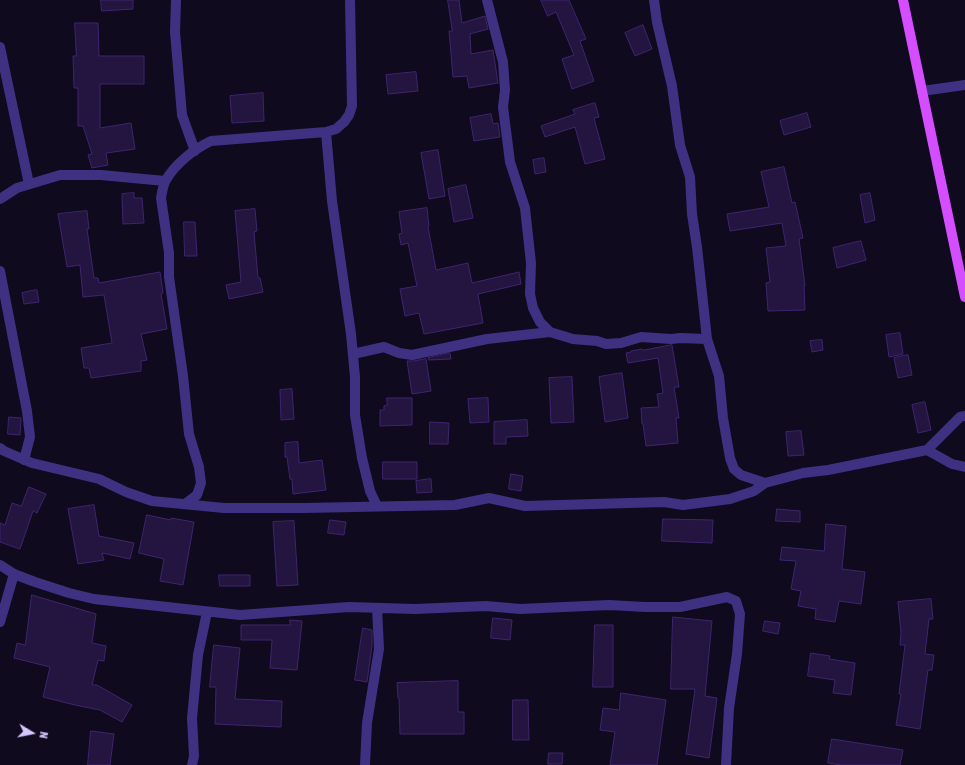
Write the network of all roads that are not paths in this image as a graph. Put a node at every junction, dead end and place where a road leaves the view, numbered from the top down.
1 (176, 0) edge
2 (350, 0) edge
3 (487, 0) edge
4 (654, 0) edge
5 (904, 0) edge
6 (0, 47) edge
7 (965, 85) edge
8 (922, 91) junction
9 (326, 132) junction
10 (195, 151) junction
11 (165, 181) junction
12 (29, 184) junction
13 (0, 199) edge
14 (0, 271) edge
15 (965, 297) edge
16 (550, 332) junction
17 (707, 339) junction
18 (353, 354) junction
19 (965, 416) edge
20 (0, 448) edge
21 (927, 450) junction
22 (24, 460) junction
23 (965, 467) edge
24 (766, 483) junction
25 (185, 504) junction
26 (377, 506) junction
27 (0, 565) edge
28 (14, 574) junction
29 (377, 608) junction
30 (207, 612) junction
31 (0, 622) edge
32 (192, 765) edge
33 (365, 765) edge
34 (726, 765) edge

1 - 10 street
2 - 9 street
3 - 16 street
4 - 17 street
5 - 8 main road
6 - 12 street
7 - 8 street
8 - 15 main road
9 - 10 street
9 - 18 street
10 - 11 street
11 - 12 street
11 - 25 street
12 - 13 street
14 - 22 street
16 - 17 street
16 - 18 street
17 - 24 street
18 - 26 street
19 - 21 street
20 - 22 street
21 - 23 street
21 - 24 street
22 - 25 street
24 - 26 street
25 - 26 street
27 - 28 street
28 - 30 street
28 - 31 street
29 - 30 street
29 - 33 street
29 - 34 street
30 - 32 street

